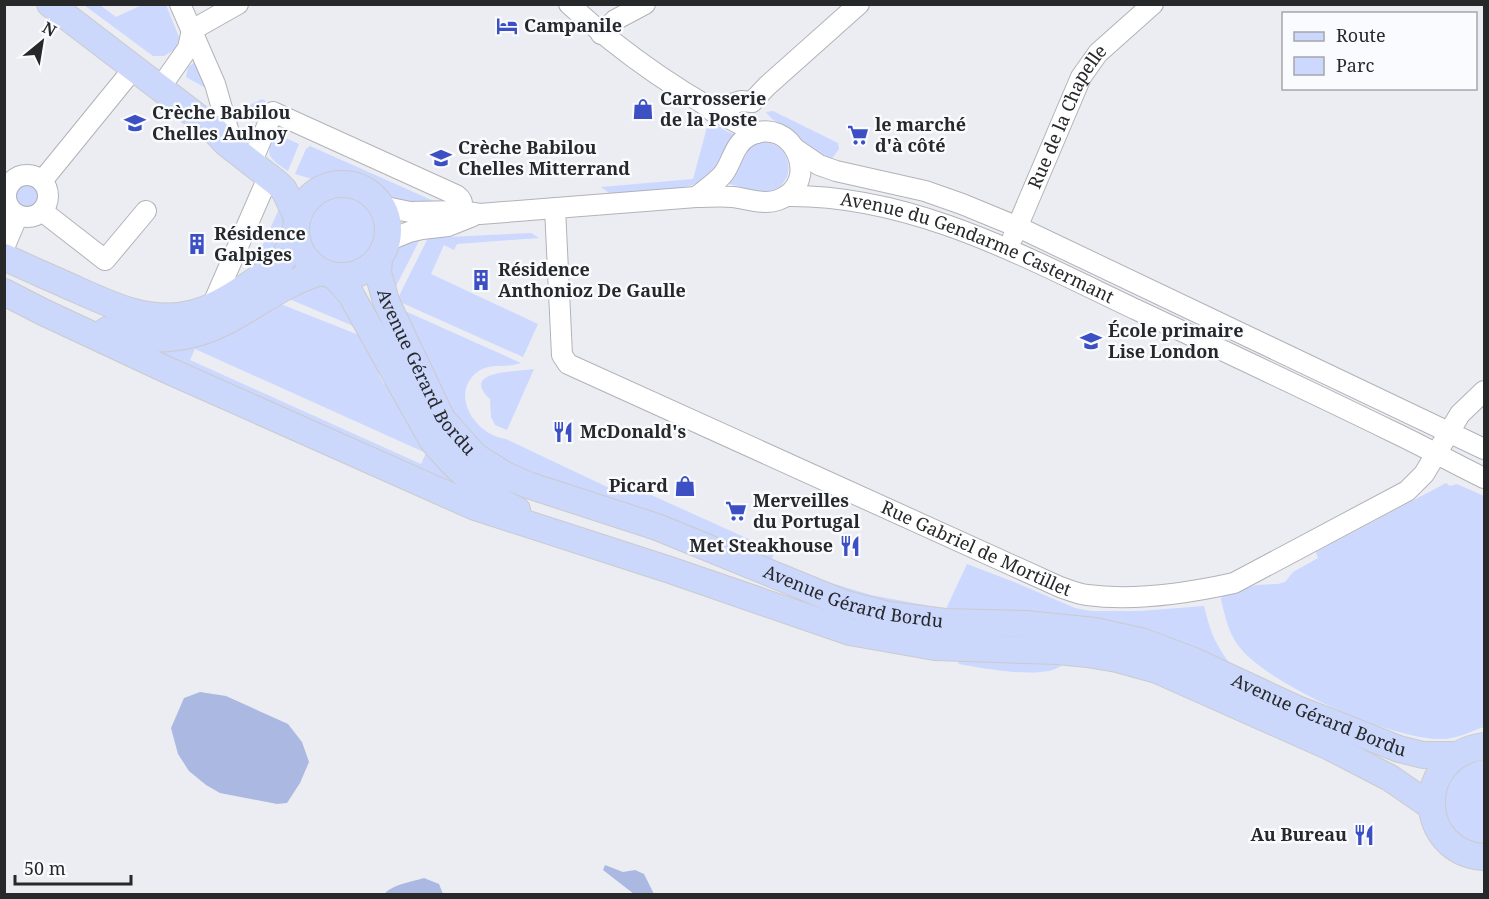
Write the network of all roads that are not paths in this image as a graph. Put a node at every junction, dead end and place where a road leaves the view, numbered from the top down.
1 (50, 4) edge
2 (180, 4) edge
3 (238, 4) edge
4 (569, 4) edge
5 (645, 4) edge
6 (859, 4) edge
7 (1153, 4) edge
8 (192, 30) junction
9 (601, 34) junction
10 (134, 68) junction
11 (160, 88) junction
12 (752, 102) junction
13 (712, 111) junction
14 (221, 132) junction
15 (764, 132) junction
16 (797, 150) junction
17 (255, 154) junction
18 (269, 176) junction
19 (7, 181) edge
20 (42, 181) junction
21 (323, 188) junction
22 (786, 196) junction
23 (696, 197) junction
24 (381, 206) junction
25 (555, 208) junction
26 (146, 211) dead end
27 (42, 212) junction
28 (470, 213) junction
29 (18, 215) junction
30 (297, 227) junction
31 (1018, 227) junction
32 (1006, 248) junction
33 (6, 250) edge
34 (383, 250) junction
35 (328, 274) junction
36 (4, 286) edge
37 (4, 291) edge
38 (212, 306) junction
39 (1485, 391) edge
40 (1320, 397) junction
41 (1448, 433) junction
42 (1485, 449) edge
43 (1436, 455) junction
44 (1485, 458) edge
45 (1485, 478) edge
46 (814, 621) junction
47 (1485, 746) edge
48 (1455, 755) junction
49 (1432, 807) junction
50 (1485, 857) edge

1 - 10 main road
2 - 8 street
3 - 8 street
4 - 9 street
5 - 9 street
6 - 12 street
7 - 31 street, Rue de la Chapelle
8 - 11 street
8 - 14 street
9 - 13 street
10 - 11 main road
10 - 20 street
11 - 14 main road
12 - 13 street
12 - 15 street
13 - 15 street
14 - 17 main road
14 - 18 main road
15 - 16 street, Avenue du Gendarme Castermant
15 - 23 street
16 - 22 street
16 - 31 street, Avenue du Gendarme Castermant
17 - 21 main road
17 - 28 street
18 - 30 main road
18 - 38 street
19 - 20 street
19 - 29 street
20 - 27 street
21 - 24 main road
21 - 30 main road
22 - 23 street, Avenue du Gendarme Castermant
22 - 32 street, Avenue du Gendarme Castermant
23 - 25 street, Avenue du Gendarme Castermant
24 - 28 street
24 - 34 main road
25 - 28 street, Avenue du Gendarme Castermant
25 - 43 street, Rue Gabriel de Mortillet
26 - 27 street
27 - 29 street
28 - 34 street
29 - 33 street
30 - 35 main road
30 - 38 main road
31 - 32 street, Rue de la Chapelle
31 - 41 street, Avenue du Gendarme Castermant
32 - 40 street, Avenue du Gendarme Castermant
33 - 38 main road
34 - 35 main road
34 - 48 main road, Avenue Gérard Bordu
35 - 36 main road
35 - 46 main road
37 - 46 main road
39 - 41 street, Rue Gabriel de Mortillet
40 - 41 street
40 - 43 street, Avenue du Gendarme Castermant
41 - 42 street
41 - 43 street, Rue Gabriel de Mortillet
43 - 44 street
43 - 45 street, Avenue du Gendarme Castermant
46 - 49 main road, Avenue Gérard Bordu
47 - 48 main road, Avenue Gérard Bordu
48 - 49 main road
49 - 50 main road

